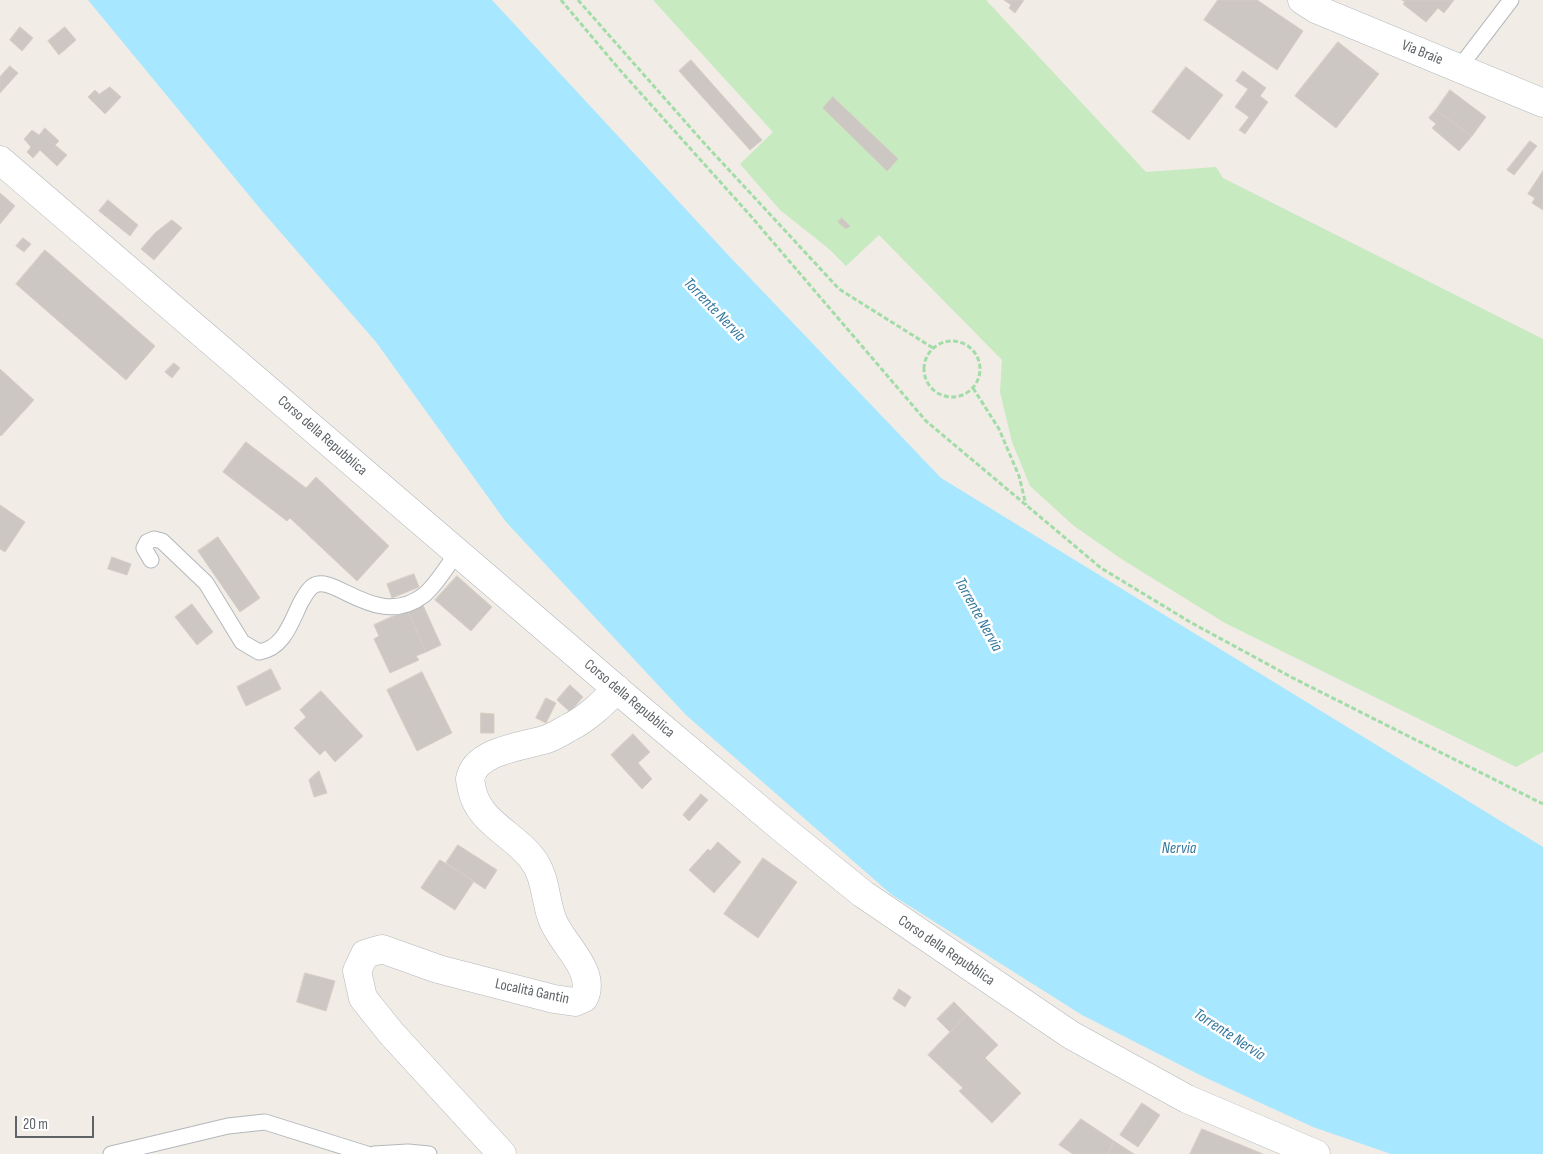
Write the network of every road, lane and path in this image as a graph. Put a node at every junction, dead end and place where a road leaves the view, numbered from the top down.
1 (561, 0) edge
2 (578, 0) edge
3 (1302, 0) edge
4 (1511, 0) edge
5 (1459, 68) junction
6 (1543, 103) edge
7 (0, 160) edge
8 (933, 348) junction
9 (973, 388) junction
10 (1026, 506) junction
11 (457, 553) junction
12 (151, 560) dead end
13 (617, 689) junction
14 (1543, 804) edge
15 (111, 1154) edge
16 (367, 1154) edge
17 (374, 1154) edge
18 (429, 1154) edge
19 (502, 1154) edge
20 (1316, 1154) edge

1 - 10 path
2 - 8 path
3 - 5 main road, Via Braie
4 - 5 lane
5 - 6 main road, Via Braie
7 - 11 main road, Corso della Repubblica
8 - 9 path
8 - 9 path
9 - 10 path
10 - 14 path
11 - 12 lane
11 - 13 main road, Corso della Repubblica
13 - 19 main road, Località Gantin
13 - 20 main road, Corso della Repubblica
15 - 16 lane
17 - 18 lane

